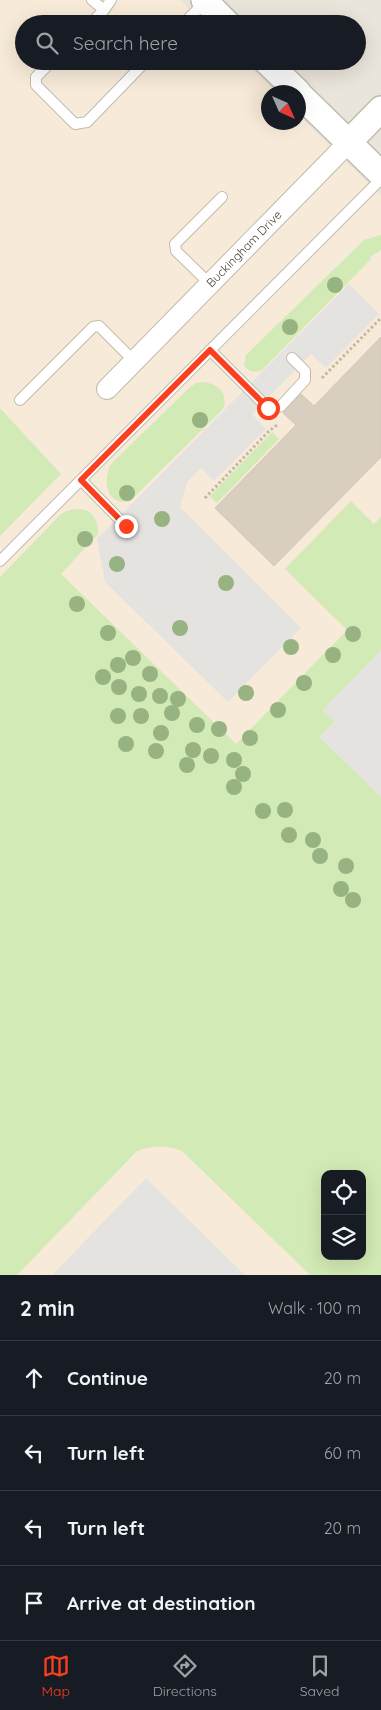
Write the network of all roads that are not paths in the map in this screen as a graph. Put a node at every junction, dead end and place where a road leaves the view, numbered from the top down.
1 (92, 0) edge
2 (111, 0) edge
3 (205, 0) edge
4 (104, 10) junction
5 (99, 15) edge
6 (191, 15) edge
7 (219, 15) edge
8 (43, 70) edge
9 (137, 70) edge
10 (275, 70) edge
11 (290, 85) edge
12 (306, 101) edge
13 (381, 109) edge
14 (348, 142) junction
15 (381, 174) edge
16 (381, 179) edge
17 (222, 197) dead end
18 (210, 284) junction
19 (210, 350) junction
20 (292, 358) dead end
21 (134, 361) junction
22 (107, 389) dead end
23 (20, 400) dead end
24 (81, 480) junction
25 (126, 526) dead end
26 (0, 561) edge

1 - 4 lane
2 - 4 lane
3 - 6 lane
3 - 7 street
4 - 5 lane
8 - 9 lane
10 - 11 street
12 - 14 street
13 - 14 street, Buckingham Drive
14 - 15 street
14 - 18 street, Buckingham Drive
16 - 19 lane
17 - 18 lane
18 - 21 street, Buckingham Drive
19 - 20 lane
19 - 24 lane
21 - 22 street, Buckingham Drive
21 - 23 lane
24 - 25 lane
24 - 26 lane

